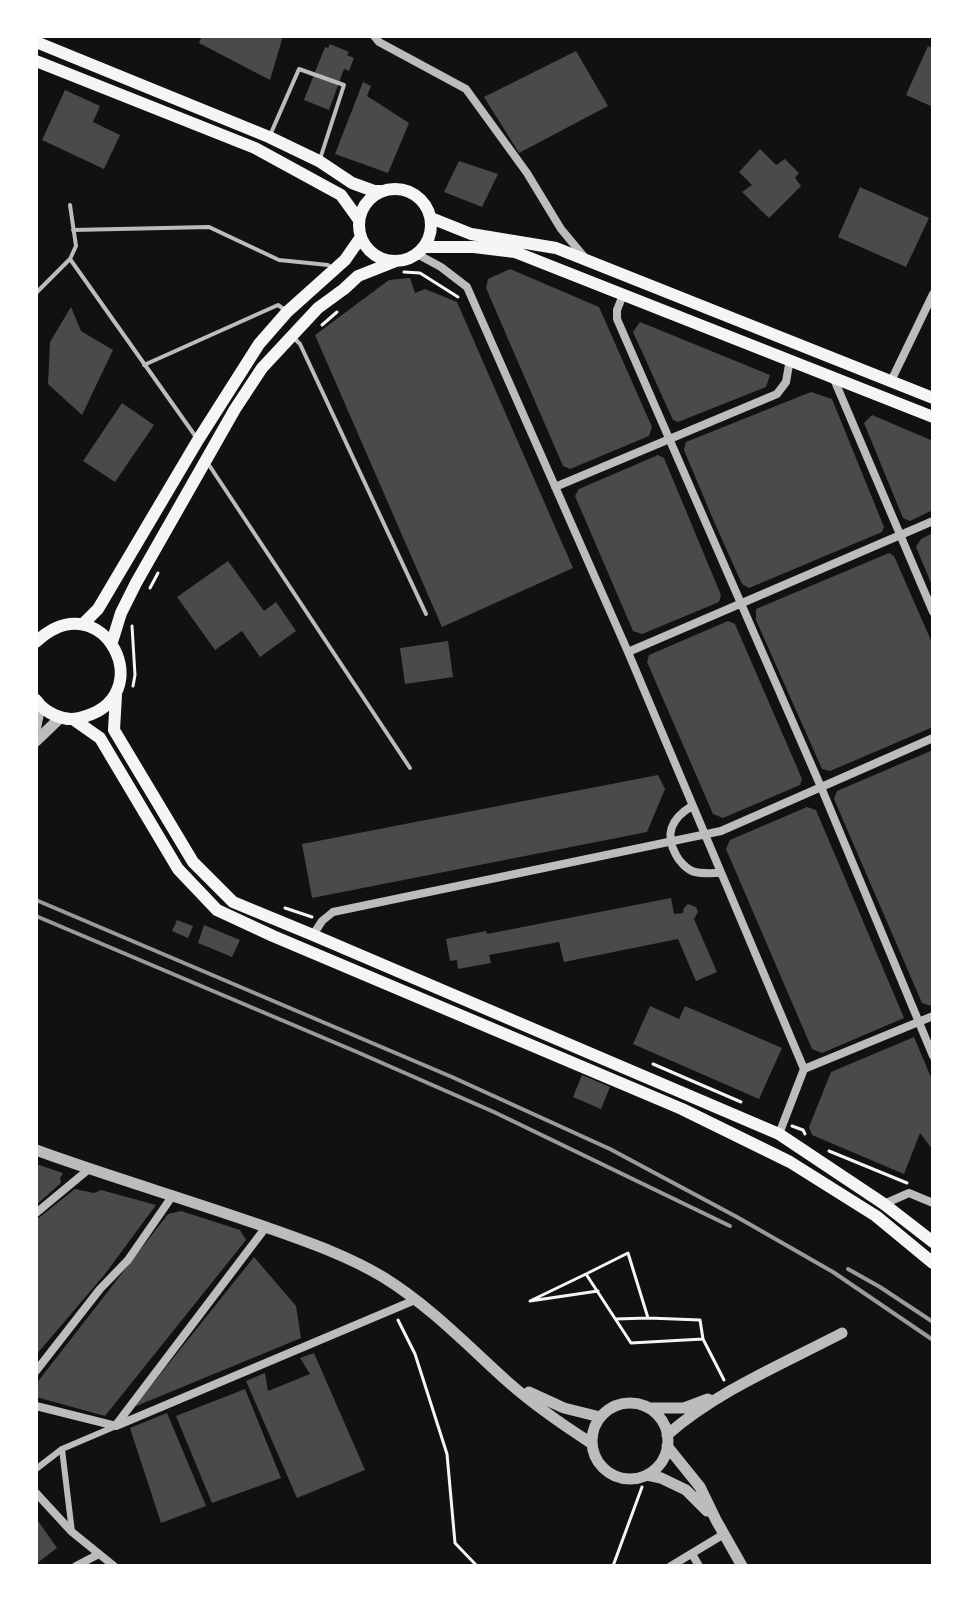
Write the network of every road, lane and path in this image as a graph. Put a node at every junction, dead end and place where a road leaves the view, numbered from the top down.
1 (374, 36) edge
2 (36, 42) edge
3 (36, 61) edge
4 (269, 137) junction
5 (319, 161) junction
6 (382, 191) junction
7 (70, 205) dead end
8 (431, 218) junction
9 (359, 220) junction
10 (73, 230) junction
11 (361, 237) junction
12 (421, 250) junction
13 (70, 259) junction
14 (587, 259) junction
15 (397, 267) junction
16 (335, 270) junction
17 (36, 293) edge
18 (933, 294) edge
19 (623, 295) junction
20 (347, 303) dead end
21 (465, 306) dead end
22 (287, 312) junction
23 (323, 324) dead end
24 (292, 336) junction
25 (790, 359) junction
26 (144, 365) junction
27 (832, 376) junction
28 (891, 381) junction
29 (885, 397) junction
30 (933, 398) edge
31 (933, 417) edge
32 (670, 438) junction
33 (198, 440) junction
34 (205, 460) junction
35 (555, 487) junction
36 (933, 521) edge
37 (901, 534) junction
38 (162, 566) dead end
39 (148, 592) dead end
40 (741, 603) junction
41 (933, 612) edge
42 (426, 614) dead end
43 (83, 624) junction
44 (132, 624) dead end
45 (36, 642) edge
46 (112, 642) junction
47 (628, 652) junction
48 (132, 689) dead end
49 (116, 695) junction
50 (38, 703) edge
51 (67, 718) junction
52 (36, 726) edge
53 (933, 738) edge
54 (36, 741) edge
55 (410, 768) dead end
56 (821, 787) junction
57 (692, 806) junction
58 (705, 835) junction
59 (670, 843) junction
60 (721, 873) junction
61 (282, 907) dead end
62 (322, 921) junction
63 (313, 935) junction
64 (933, 1016) edge
65 (919, 1022) junction
66 (933, 1056) edge
67 (642, 1060) dead end
68 (804, 1069) junction
69 (742, 1102) dead end
70 (781, 1129) junction
71 (808, 1142) dead end
72 (822, 1148) dead end
73 (36, 1150) edge
74 (89, 1169) junction
75 (173, 1195) junction
76 (915, 1195) junction
77 (933, 1203) edge
78 (884, 1204) junction
79 (36, 1213) edge
80 (266, 1227) junction
81 (933, 1242) edge
82 (933, 1263) edge
83 (586, 1274) junction
84 (598, 1291) junction
85 (415, 1300) junction
86 (393, 1309) junction
87 (648, 1318) junction
88 (616, 1319) junction
89 (842, 1333) dead end
90 (703, 1339) junction
91 (36, 1371) edge
92 (510, 1384) junction
93 (734, 1389) junction
94 (36, 1406) edge
95 (649, 1408) junction
96 (600, 1417) junction
97 (116, 1426) junction
98 (667, 1441) junction
99 (591, 1443) junction
100 (62, 1449) junction
101 (36, 1469) edge
102 (647, 1475) junction
103 (36, 1493) edge
104 (716, 1520) junction
105 (72, 1532) junction
106 (724, 1534) junction
107 (99, 1554) junction
108 (692, 1554) junction
109 (76, 1566) edge
110 (114, 1566) edge
111 (477, 1566) edge
112 (613, 1566) edge
113 (671, 1566) edge
114 (699, 1566) edge
115 (742, 1566) edge

1 - 14 street
2 - 4 main road
3 - 9 main road
4 - 5 main road
4 - 5 lane
5 - 6 main road
6 - 8 main road
6 - 9 main road
7 - 10 lane
8 - 12 main road
8 - 14 main road
9 - 11 main road
10 - 13 lane
10 - 16 lane
11 - 15 main road
11 - 16 main road
12 - 15 main road
12 - 19 main road
12 - 35 street
13 - 17 lane
13 - 26 lane
14 - 28 main road
15 - 21 path
15 - 24 main road
16 - 22 main road
18 - 28 street
19 - 25 main road
19 - 32 street
20 - 23 path
22 - 26 lane
22 - 33 main road
24 - 34 main road
24 - 42 lane
25 - 27 main road
25 - 32 street
26 - 33 lane
27 - 29 main road
27 - 37 street
28 - 29 main road
28 - 30 main road
29 - 31 main road
32 - 35 street
32 - 40 street
33 - 43 main road
34 - 46 main road
34 - 55 lane
35 - 47 street
36 - 37 street
37 - 40 street
37 - 41 street
38 - 39 path
40 - 47 street
40 - 56 street
43 - 45 main road
43 - 46 main road
44 - 48 path
46 - 49 main road
47 - 57 street
49 - 51 main road
49 - 63 main road
50 - 51 main road
50 - 52 street
51 - 54 street
51 - 82 main road
53 - 56 street
56 - 58 street
56 - 65 street
57 - 58 street
57 - 59 street
58 - 59 street
58 - 60 street
59 - 60 street
59 - 62 street
60 - 68 street
61 - 62 path
62 - 63 street
63 - 70 main road
64 - 65 street
65 - 66 street
65 - 68 street
67 - 69 path
68 - 70 street
70 - 71 path
70 - 78 main road
72 - 76 path
73 - 74 street
74 - 75 street
74 - 79 street
75 - 80 street
75 - 91 street
76 - 77 street
76 - 78 street
78 - 81 main road
80 - 85 street
80 - 97 street
83 - 84 path
83 - 84 path
83 - 87 path
84 - 88 path
85 - 86 street
85 - 92 street
86 - 97 street
86 - 111 path
87 - 88 path
87 - 90 path
88 - 90 path
89 - 93 street
90 - 93 path
92 - 96 street
92 - 99 street
93 - 95 street
93 - 98 street
94 - 97 street
95 - 96 street
95 - 98 street
96 - 99 street
97 - 100 street
98 - 102 street
98 - 104 street
99 - 102 street
100 - 101 street
100 - 105 street
102 - 104 street
102 - 112 path
103 - 105 street
104 - 106 street
105 - 107 street
106 - 108 street
106 - 115 street
107 - 109 street
107 - 110 street
108 - 113 street
108 - 114 street

